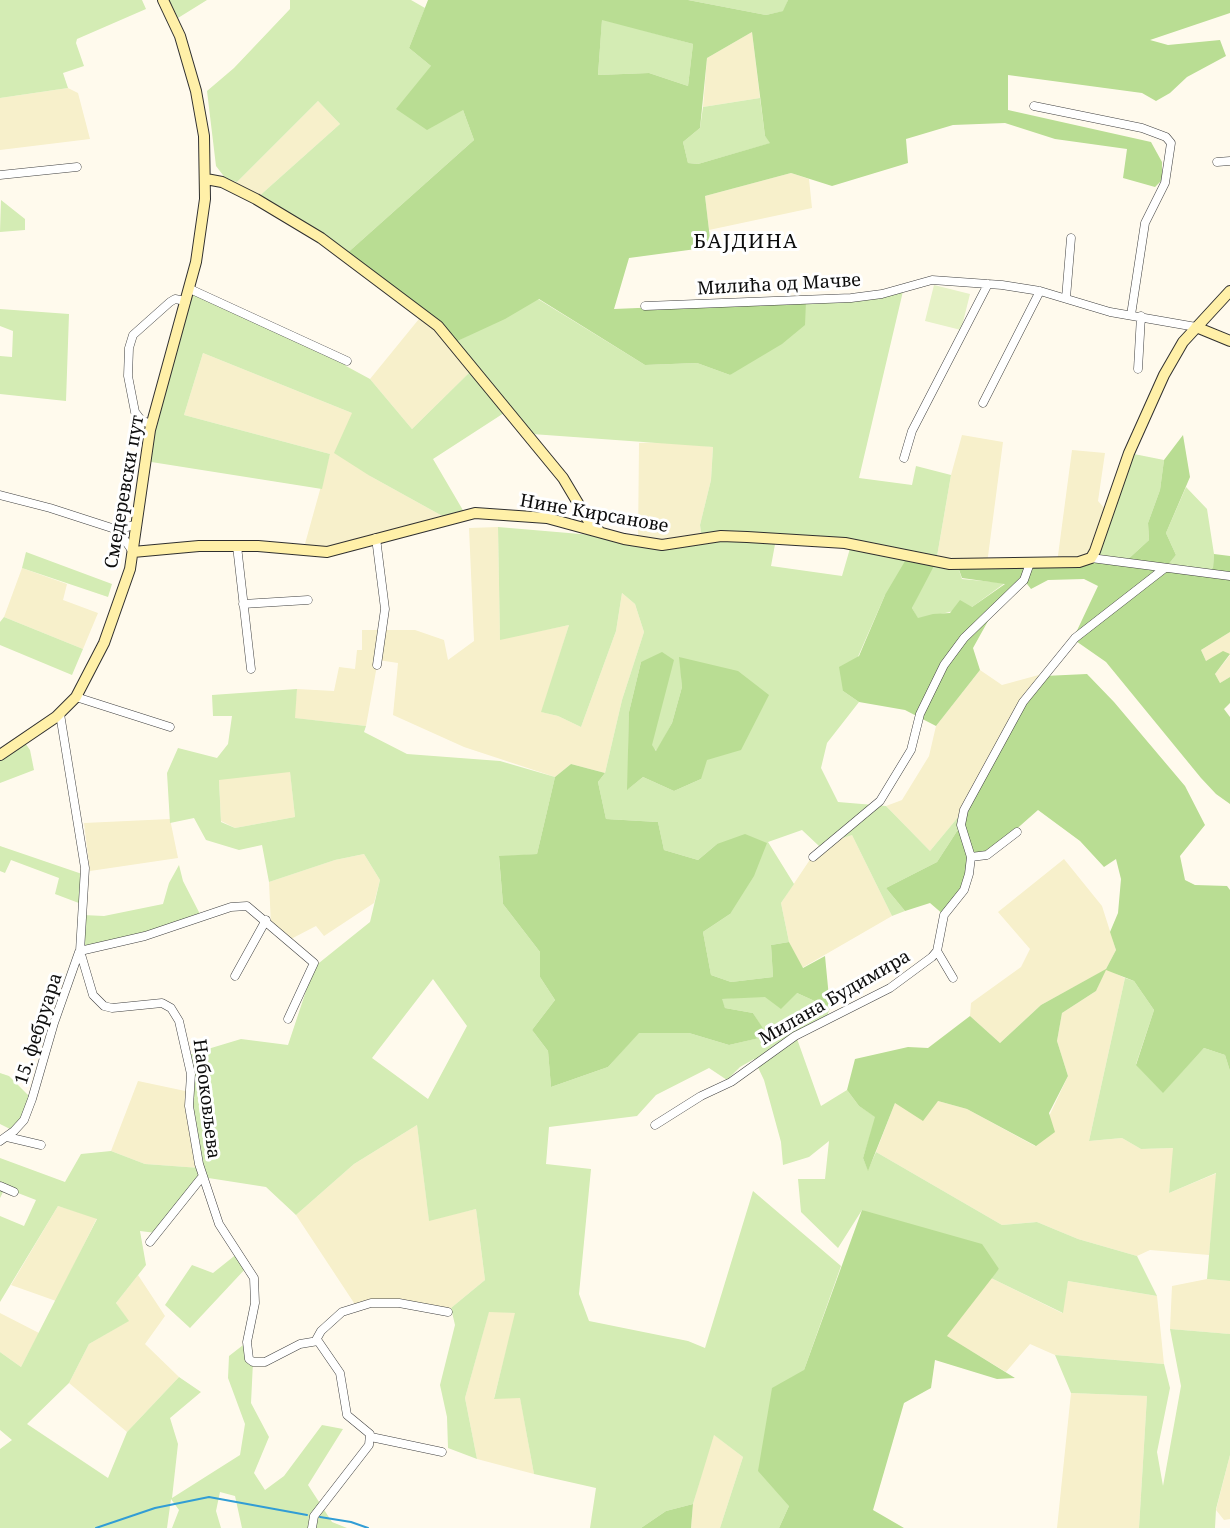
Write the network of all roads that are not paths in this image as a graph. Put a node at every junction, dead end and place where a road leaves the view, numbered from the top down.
1 (163, 0) edge
2 (1034, 106) dead end
3 (1230, 161) edge
4 (1217, 162) dead end
5 (77, 167) dead end
6 (0, 175) edge
7 (206, 179) junction
8 (1071, 238) dead end
9 (988, 284) junction
10 (190, 289) junction
11 (1040, 291) junction
12 (1230, 291) edge
13 (1066, 298) junction
14 (186, 301) junction
15 (645, 306) dead end
16 (1131, 315) junction
17 (1141, 316) junction
18 (1196, 327) junction
19 (1230, 340) edge
20 (347, 361) dead end
21 (1138, 369) dead end
22 (983, 403) dead end
23 (152, 425) junction
24 (904, 458) dead end
25 (0, 495) edge
26 (137, 524) junction
27 (118, 530) junction
28 (604, 534) junction
29 (376, 538) junction
30 (237, 546) junction
31 (133, 552) junction
32 (1091, 558) junction
33 (1030, 564) junction
34 (1165, 568) junction
35 (1230, 576) edge
36 (308, 600) dead end
37 (243, 604) junction
38 (377, 665) dead end
39 (251, 669) dead end
40 (76, 697) junction
41 (60, 714) junction
42 (170, 727) dead end
43 (0, 755) edge
44 (1017, 832) dead end
45 (813, 857) dead end
46 (971, 857) junction
47 (266, 920) junction
48 (80, 951) junction
49 (937, 951) junction
50 (235, 976) dead end
51 (953, 978) dead end
52 (288, 1019) dead end
53 (655, 1125) dead end
54 (4, 1139) edge
55 (40, 1145) dead end
56 (202, 1177) junction
57 (0, 1186) edge
58 (14, 1192) dead end
59 (150, 1242) dead end
60 (448, 1312) dead end
61 (316, 1340) junction
62 (370, 1437) junction
63 (442, 1452) dead end
64 (312, 1528) edge

1 - 7 street, Смедеревски пут
2 - 16 street
3 - 4 street
5 - 6 street
7 - 10 street, Смедеревски пут
7 - 28 street
8 - 13 street
9 - 11 street, Милића од Мачве
9 - 15 street, Милића од Мачве
9 - 24 street
10 - 14 street, Смедеревски пут
10 - 20 street
11 - 13 street, Милића од Мачве
11 - 22 street
12 - 18 street
13 - 16 street, Милића од Мачве
14 - 23 street, Смедеревски пут
14 - 23 street
16 - 17 street, Милића од Мачве
17 - 18 street, Милића од Мачве
17 - 21 street
18 - 19 street
18 - 32 street
23 - 26 street, Смедеревски пут
25 - 27 street
26 - 27 street
26 - 31 street, Смедеревски пут
27 - 31 street
28 - 29 street, Нине Кирсанове
28 - 33 street, Нине Кирсанове
29 - 30 street, Нине Кирсанове
29 - 38 street
30 - 31 street, Нине Кирсанове
30 - 37 street
31 - 40 street, Смедеревски пут
32 - 33 street, Нине Кирсанове
32 - 34 street, Нине Кирсанове
33 - 45 street
34 - 35 street, Нине Кирсанове
34 - 46 street, Милана Будимира
36 - 37 street
37 - 39 street
40 - 41 street, Смедеревски пут
40 - 42 street
41 - 43 street, Смедеревски пут
41 - 48 street, Набоковљева
44 - 46 street
46 - 49 street, Милана Будимира
47 - 48 street
47 - 50 street
47 - 52 street
48 - 54 street, 15. фебруара
48 - 56 street, Набоковљева
49 - 51 street, Милана Будимира
49 - 53 street, Милана Будимира
54 - 55 street
56 - 59 street
56 - 61 street, Набоковљева
57 - 58 street
60 - 61 street
61 - 62 street
62 - 63 street
62 - 64 street

